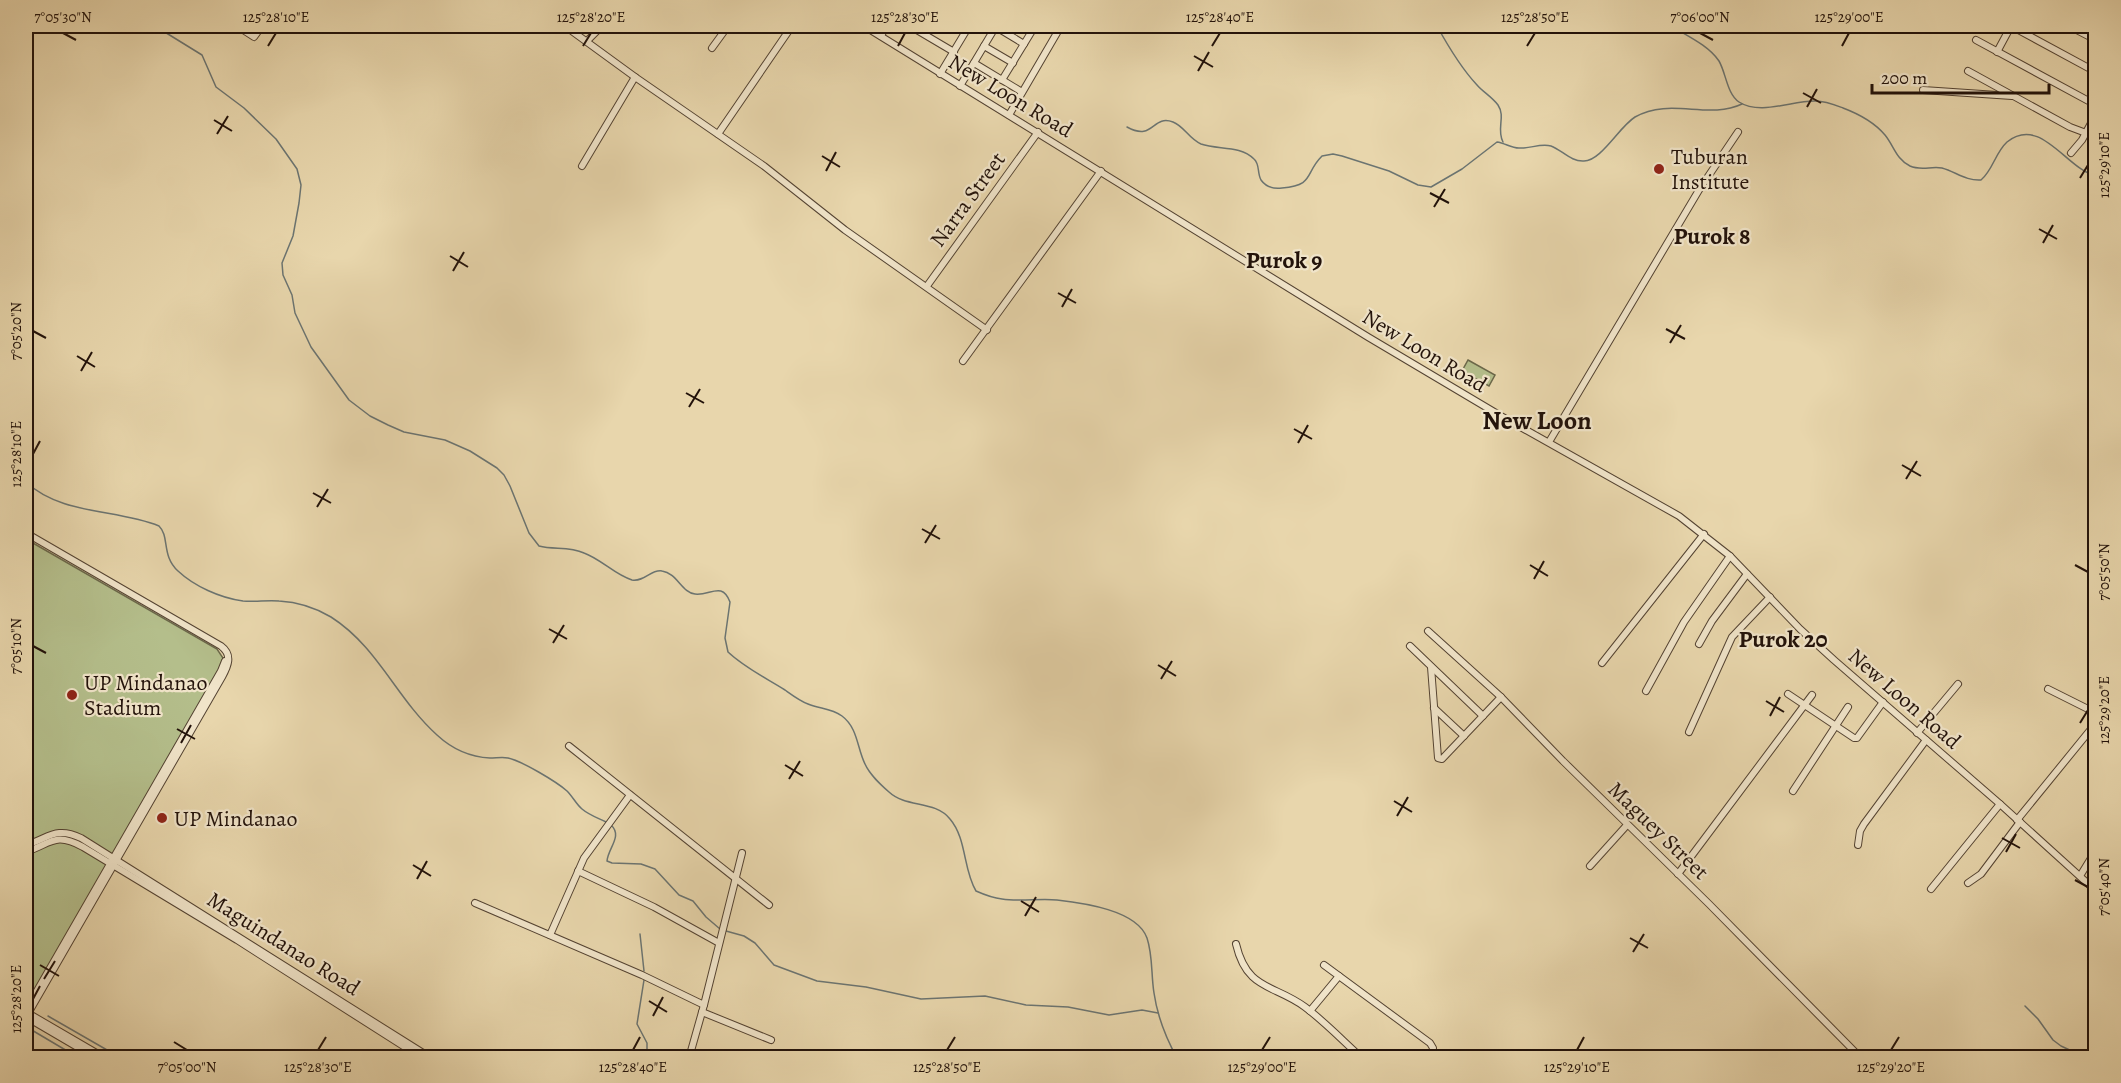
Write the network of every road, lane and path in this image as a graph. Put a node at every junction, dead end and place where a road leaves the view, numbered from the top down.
1 (237, 26) edge
2 (262, 26) edge
3 (565, 26) edge
4 (602, 26) edge
5 (728, 26) edge
6 (792, 26) edge
7 (864, 26) edge
8 (886, 26) edge
9 (910, 26) edge
10 (958, 26) edge
11 (996, 26) edge
12 (1035, 26) edge
13 (1061, 26) edge
14 (2011, 26) edge
15 (2069, 26) edge
16 (967, 28) edge
17 (880, 36) junction
18 (1976, 40) dead end
19 (2096, 40) edge
20 (587, 41) junction
21 (1024, 44) junction
22 (984, 46) junction
23 (712, 48) dead end
24 (954, 52) junction
25 (1997, 52) junction
26 (974, 63) junction
27 (1013, 63) junction
28 (1968, 71) dead end
29 (2096, 72) edge
30 (940, 74) junction
31 (634, 77) junction
32 (1002, 80) junction
33 (960, 86) junction
34 (1923, 90) dead end
35 (1022, 92) junction
36 (2013, 96) junction
37 (2096, 105) edge
38 (2096, 114) edge
39 (1009, 115) junction
40 (1038, 132) junction
41 (1738, 132) dead end
42 (2086, 133) junction
43 (718, 134) junction
44 (2071, 153) dead end
45 (582, 166) dead end
46 (1101, 171) junction
47 (927, 286) junction
48 (987, 330) junction
49 (963, 361) dead end
50 (1549, 442) junction
51 (1704, 534) junction
52 (26, 535) edge
53 (1730, 556) junction
54 (1747, 574) junction
55 (1770, 597) junction
56 (1428, 631) dead end
57 (1699, 644) dead end
58 (1410, 646) dead end
59 (1602, 663) dead end
60 (1431, 667) junction
61 (1958, 684) dead end
62 (2048, 689) dead end
63 (1646, 691) dead end
64 (1788, 694) dead end
65 (1812, 695) dead end
66 (1501, 697) junction
67 (1883, 702) junction
68 (1804, 705) junction
69 (1848, 707) dead end
70 (1434, 708) junction
71 (2096, 713) edge
72 (1483, 716) junction
73 (2096, 723) edge
74 (1835, 726) junction
75 (1689, 732) dead end
76 (1917, 732) junction
77 (1464, 736) junction
78 (1926, 740) junction
79 (569, 746) dead end
80 (1793, 791) dead end
81 (630, 795) junction
82 (2000, 804) junction
83 (2018, 821) junction
84 (1627, 825) junction
85 (26, 845) edge
86 (1858, 845) dead end
87 (2096, 850) edge
88 (26, 852) edge
89 (742, 853) dead end
90 (114, 861) junction
91 (1590, 866) dead end
92 (578, 871) junction
93 (1678, 874) junction
94 (2079, 876) junction
95 (736, 878) junction
96 (1968, 883) dead end
97 (1931, 889) dead end
98 (2096, 891) edge
99 (475, 903) dead end
100 (769, 905) dead end
101 (550, 935) junction
102 (720, 943) junction
103 (1236, 944) dead end
104 (1324, 965) dead end
105 (1339, 976) junction
106 (704, 1005) junction
107 (1310, 1011) junction
108 (702, 1012) junction
109 (26, 1014) edge
110 (40, 1023) junction
111 (771, 1040) dead end
112 (96, 1058) edge
113 (105, 1058) edge
114 (422, 1058) edge
115 (431, 1058) edge
116 (689, 1058) edge
117 (1362, 1058) edge
118 (1431, 1058) edge
119 (1861, 1058) edge

1 - 2 street
3 - 20 street
4 - 20 street
5 - 23 street
6 - 43 street
7 - 17 street, New Loon Road
8 - 17 street
9 - 24 street
10 - 16 street
11 - 21 street
11 - 22 street
12 - 21 street
13 - 35 street
14 - 25 street
14 - 29 street
15 - 19 street
16 - 24 street
17 - 30 street, New Loon Road
18 - 25 street
20 - 31 street
21 - 27 street
22 - 26 street
22 - 27 street
24 - 30 street
25 - 37 street
26 - 32 street
26 - 33 street
27 - 32 street
28 - 36 street
30 - 33 street, New Loon Road
31 - 43 street
31 - 45 street
32 - 35 street
33 - 39 street, New Loon Road
34 - 36 street
35 - 39 street
36 - 42 street
38 - 42 street
39 - 40 street, New Loon Road
40 - 46 street, New Loon Road
40 - 47 street, Narra Street
41 - 50 street
42 - 44 street
43 - 47 street
46 - 48 street
46 - 50 street, New Loon Road
47 - 48 street
48 - 49 street
50 - 51 street, New Loon Road
51 - 53 street, New Loon Road
51 - 59 street
52 - 90 street
53 - 54 street, New Loon Road
53 - 63 street
54 - 55 street, New Loon Road
54 - 57 street
55 - 67 street, New Loon Road
55 - 75 street
56 - 66 street, Maguey Street
58 - 60 street
60 - 70 street
60 - 72 street
61 - 76 street
62 - 71 street
64 - 68 street
65 - 68 street
66 - 72 street
66 - 84 street, Maguey Street
67 - 74 street
67 - 76 street, New Loon Road
68 - 74 street
68 - 93 street
69 - 74 street
70 - 77 street
70 - 77 street
72 - 77 street
73 - 83 street
74 - 80 street
76 - 78 street, New Loon Road
78 - 82 street, New Loon Road
78 - 86 street
79 - 81 street
81 - 92 street
81 - 95 street
82 - 83 street, New Loon Road
82 - 97 street
83 - 94 street, New Loon Road
83 - 96 street
84 - 91 street
84 - 93 street, Maguey Street
85 - 90 street
87 - 94 street
88 - 90 street
89 - 95 street
90 - 109 street
90 - 114 street, Maguindanao Road
90 - 115 street, Maguindanao Road
92 - 101 street
92 - 102 street
93 - 119 street, Maguey Street
94 - 98 street, New Loon Road
95 - 100 street
95 - 102 street
99 - 101 street
101 - 106 street
102 - 106 street
103 - 107 street
104 - 105 street
105 - 107 street
105 - 118 street
106 - 108 street
107 - 117 street
108 - 111 street
108 - 116 street
109 - 110 street
110 - 112 street
110 - 113 street

